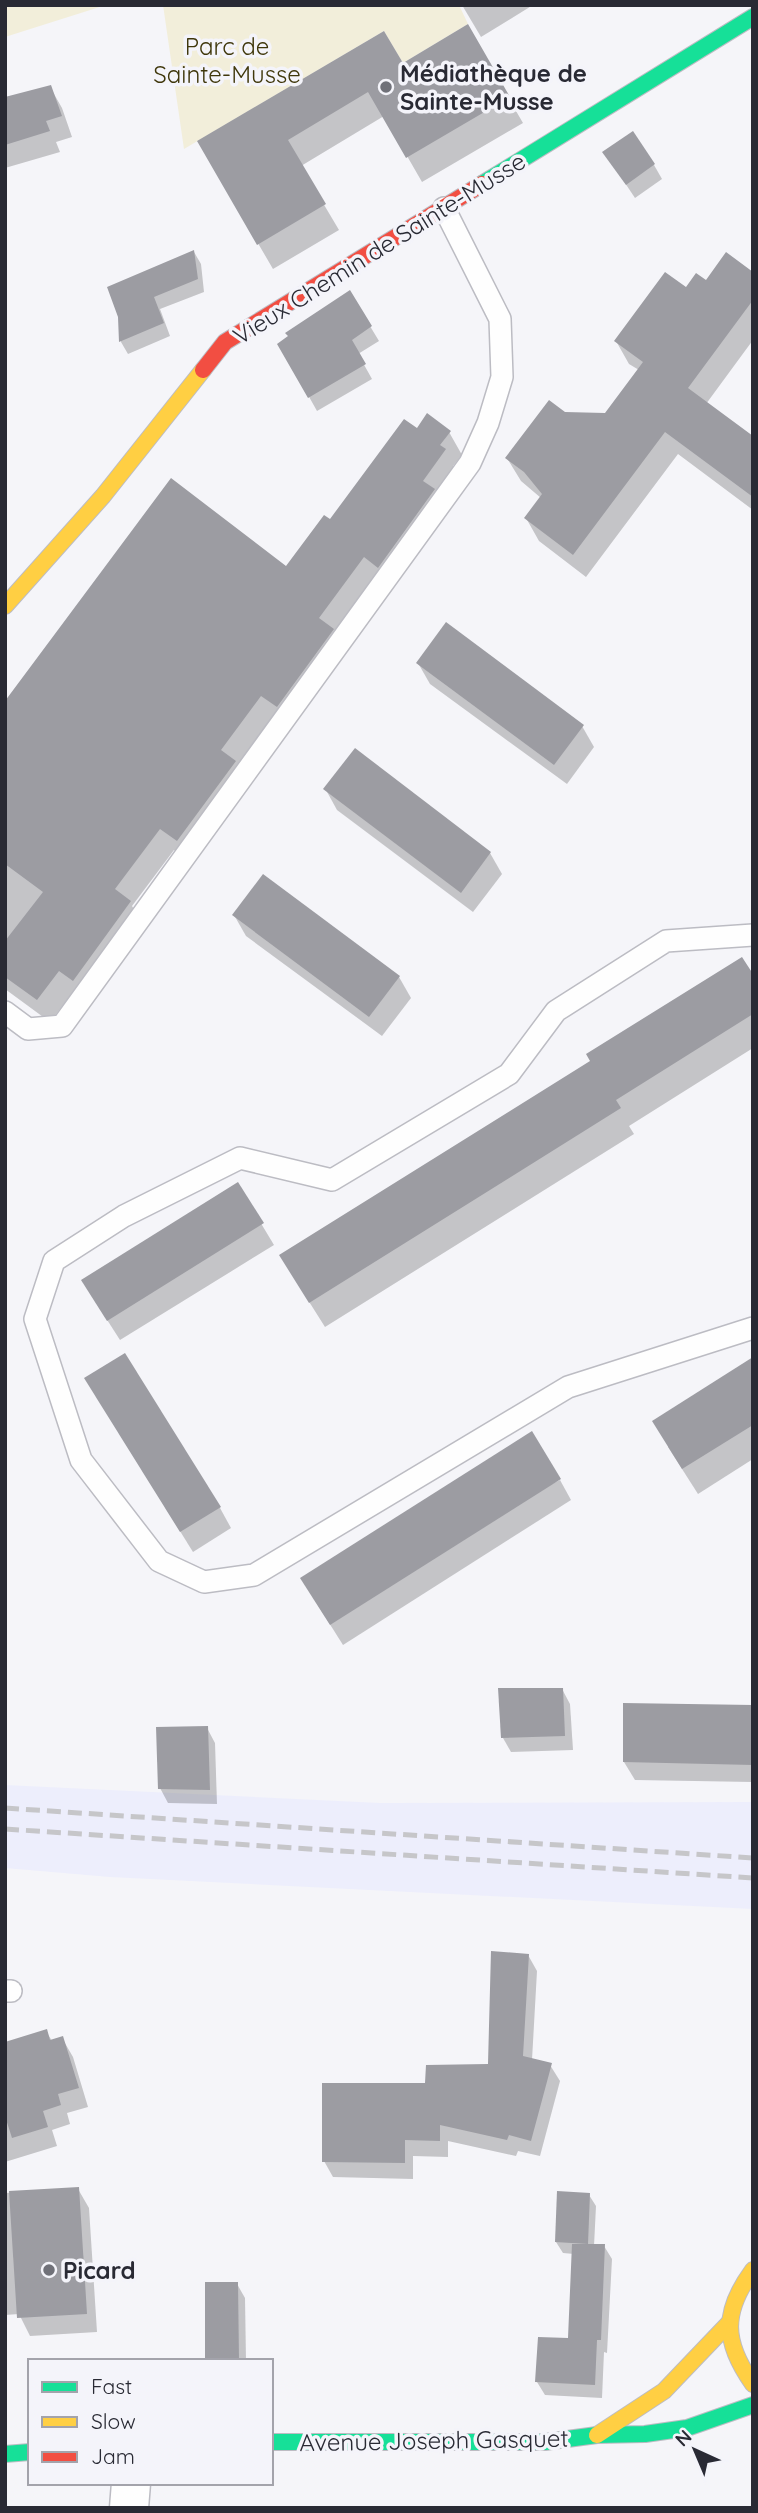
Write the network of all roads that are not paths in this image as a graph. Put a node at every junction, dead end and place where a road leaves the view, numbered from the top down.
1 (732, 5) edge
2 (748, 20) edge
3 (753, 40) edge
4 (444, 208) junction
5 (5, 606) edge
6 (753, 935) edge
7 (5, 1012) edge
8 (753, 1328) edge
9 (753, 2270) edge
10 (729, 2323) junction
11 (753, 2384) edge
12 (753, 2404) edge
13 (597, 2435) junction
14 (273, 2442) edge
15 (28, 2452) edge
16 (5, 2454) edge
17 (131, 2485) edge
18 (129, 2508) edge

1 - 2 street
2 - 3 street
2 - 4 street, Vieux Chemin de Sainte-Musse
4 - 5 street, Vieux Chemin de Sainte-Musse
4 - 7 lane
6 - 8 lane
9 - 10 street
10 - 11 street
10 - 13 street, Avenue Joseph Gasquet
12 - 13 street, Avenue Joseph Gasquet
13 - 14 street, Avenue Joseph Gasquet
15 - 16 street
17 - 18 street

